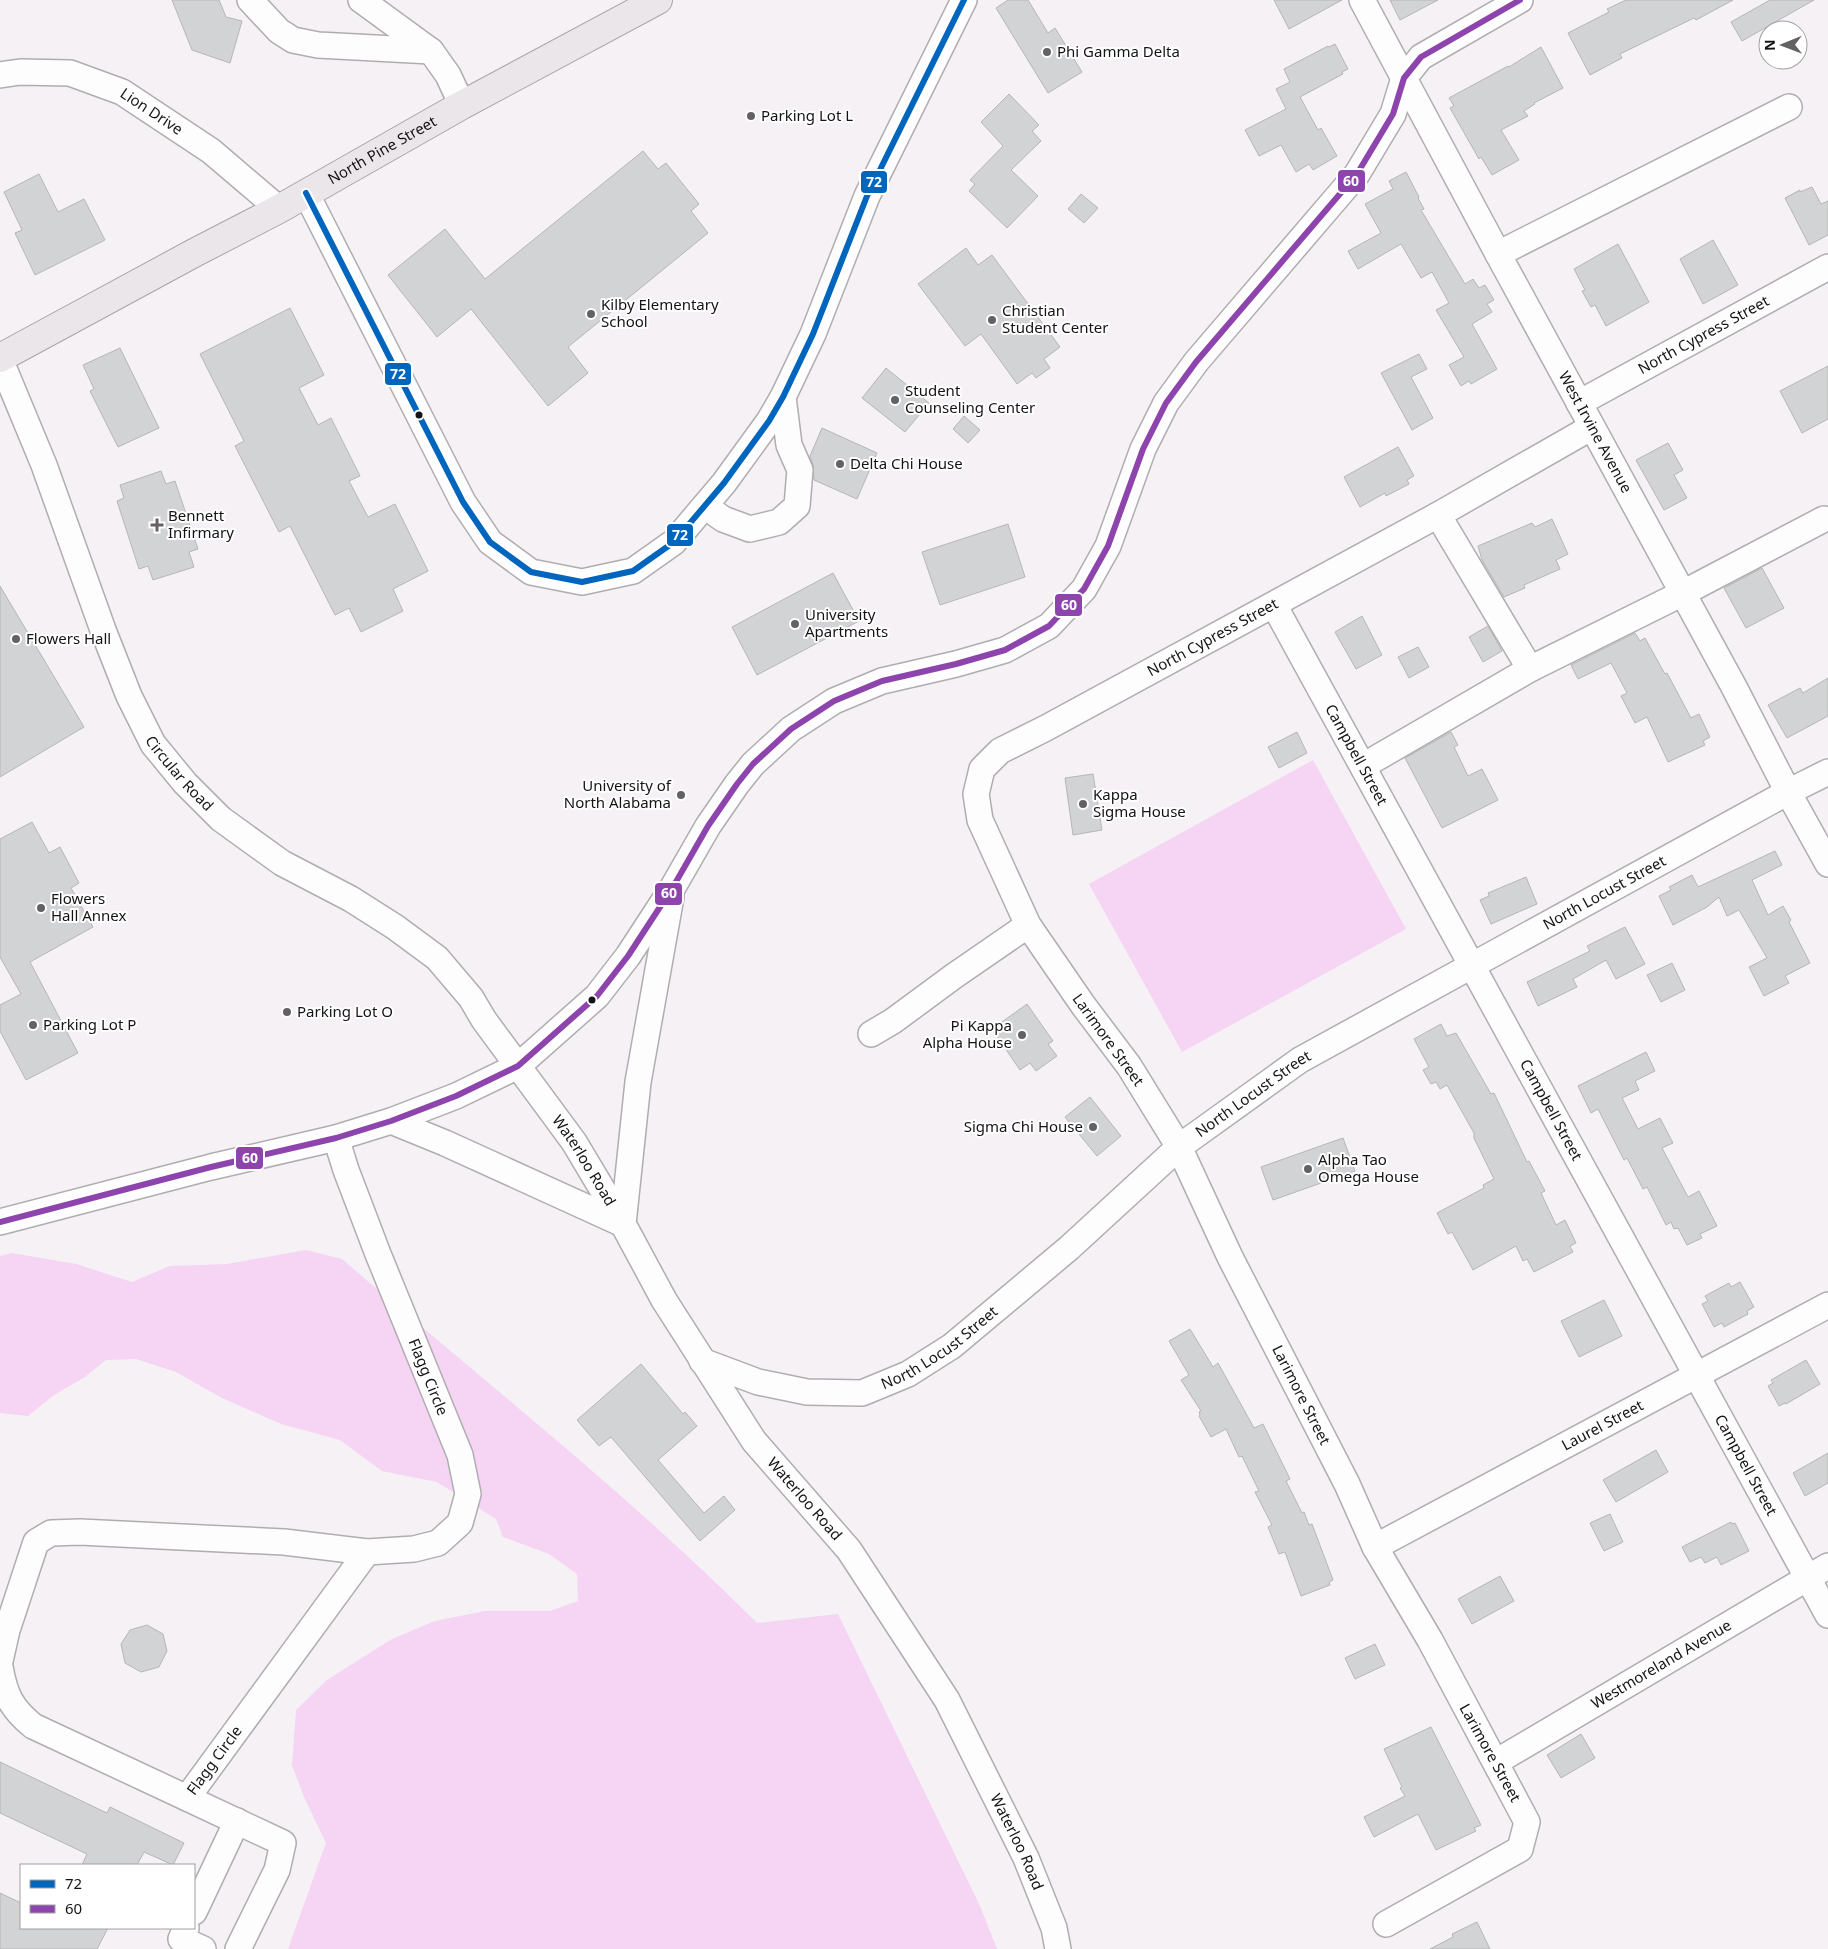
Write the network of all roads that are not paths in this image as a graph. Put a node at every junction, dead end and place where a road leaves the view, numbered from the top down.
1 (250, 0) edge
2 (361, 0) edge
3 (658, 0) edge
4 (964, 0) edge
5 (1362, 0) edge
6 (1520, 0) edge
7 (431, 51) junction
8 (0, 75) edge
9 (1404, 78) junction
10 (462, 105) junction
11 (1789, 107) dead end
12 (306, 194) junction
13 (279, 209) junction
14 (1498, 254) junction
15 (1828, 267) edge
16 (0, 359) edge
17 (783, 397) junction
18 (1579, 403) junction
19 (1592, 427) junction
20 (705, 506) junction
21 (1438, 515) junction
22 (1824, 520) dead end
23 (1683, 593) junction
24 (1274, 605) junction
25 (1530, 668) junction
26 (1363, 766) junction
27 (1828, 772) edge
28 (1788, 792) junction
29 (1828, 864) edge
30 (673, 887) junction
31 (1028, 925) junction
32 (1472, 964) junction
33 (871, 1034) dead end
34 (518, 1066) junction
35 (391, 1121) junction
36 (336, 1138) junction
37 (1179, 1147) junction
38 (0, 1222) edge
39 (623, 1224) junction
40 (1828, 1305) edge
41 (702, 1361) junction
42 (1697, 1375) junction
43 (1375, 1547) junction
44 (367, 1552) junction
45 (1818, 1572) edge
46 (1828, 1614) edge
47 (0, 1661) edge
48 (0, 1667) edge
49 (1496, 1762) junction
50 (187, 1798) junction
51 (237, 1821) junction
52 (195, 1910) edge
53 (1386, 1924) dead end
54 (179, 1939) edge
55 (203, 1949) edge
56 (238, 1949) edge
57 (1058, 1949) edge

1 - 7 street
2 - 7 street
3 - 10 main road, North Pine Street
4 - 17 street
5 - 9 street, West Irvine Avenue
6 - 9 street
7 - 10 street
8 - 13 street, Lion Drive
9 - 14 street, West Irvine Avenue
9 - 30 street
10 - 12 main road, North Pine Street
11 - 14 street
12 - 13 main road, North Pine Street
12 - 20 street
13 - 16 main road, North Pine Street
14 - 18 street, West Irvine Avenue
15 - 18 street, North Cypress Street
16 - 34 street, Circular Road
17 - 20 street
17 - 20 street
18 - 19 street, West Irvine Avenue
19 - 21 street, North Cypress Street
19 - 23 street, West Irvine Avenue
21 - 24 street, North Cypress Street
21 - 25 street
22 - 23 street
23 - 25 street
23 - 28 street, West Irvine Avenue
24 - 26 street, Campbell Street
24 - 31 street, North Cypress Street
25 - 26 street
26 - 32 street, Campbell Street
27 - 28 street, North Locust Street
28 - 29 street, West Irvine Avenue
28 - 32 street, North Locust Street
30 - 34 street
30 - 39 street
31 - 33 street
31 - 37 street, Larimore Street
32 - 37 street, North Locust Street
32 - 42 street, Campbell Street
34 - 35 street
34 - 39 street, Waterloo Road
35 - 36 street
35 - 39 street
36 - 38 street
36 - 44 street, Flagg Circle
37 - 41 street, North Locust Street
37 - 43 street, Larimore Street
39 - 41 street, Waterloo Road
40 - 42 street, Laurel Street
41 - 57 street, Waterloo Road
42 - 43 street, Laurel Street
42 - 45 street, Campbell Street
43 - 49 street, Larimore Street
44 - 47 street, Flagg Circle
44 - 50 street, Flagg Circle
45 - 46 street, Campbell Street
45 - 49 street, Westmoreland Avenue
48 - 50 street, Flagg Circle
49 - 53 street, Larimore Street
50 - 51 street
51 - 52 street
51 - 56 street
54 - 55 street

